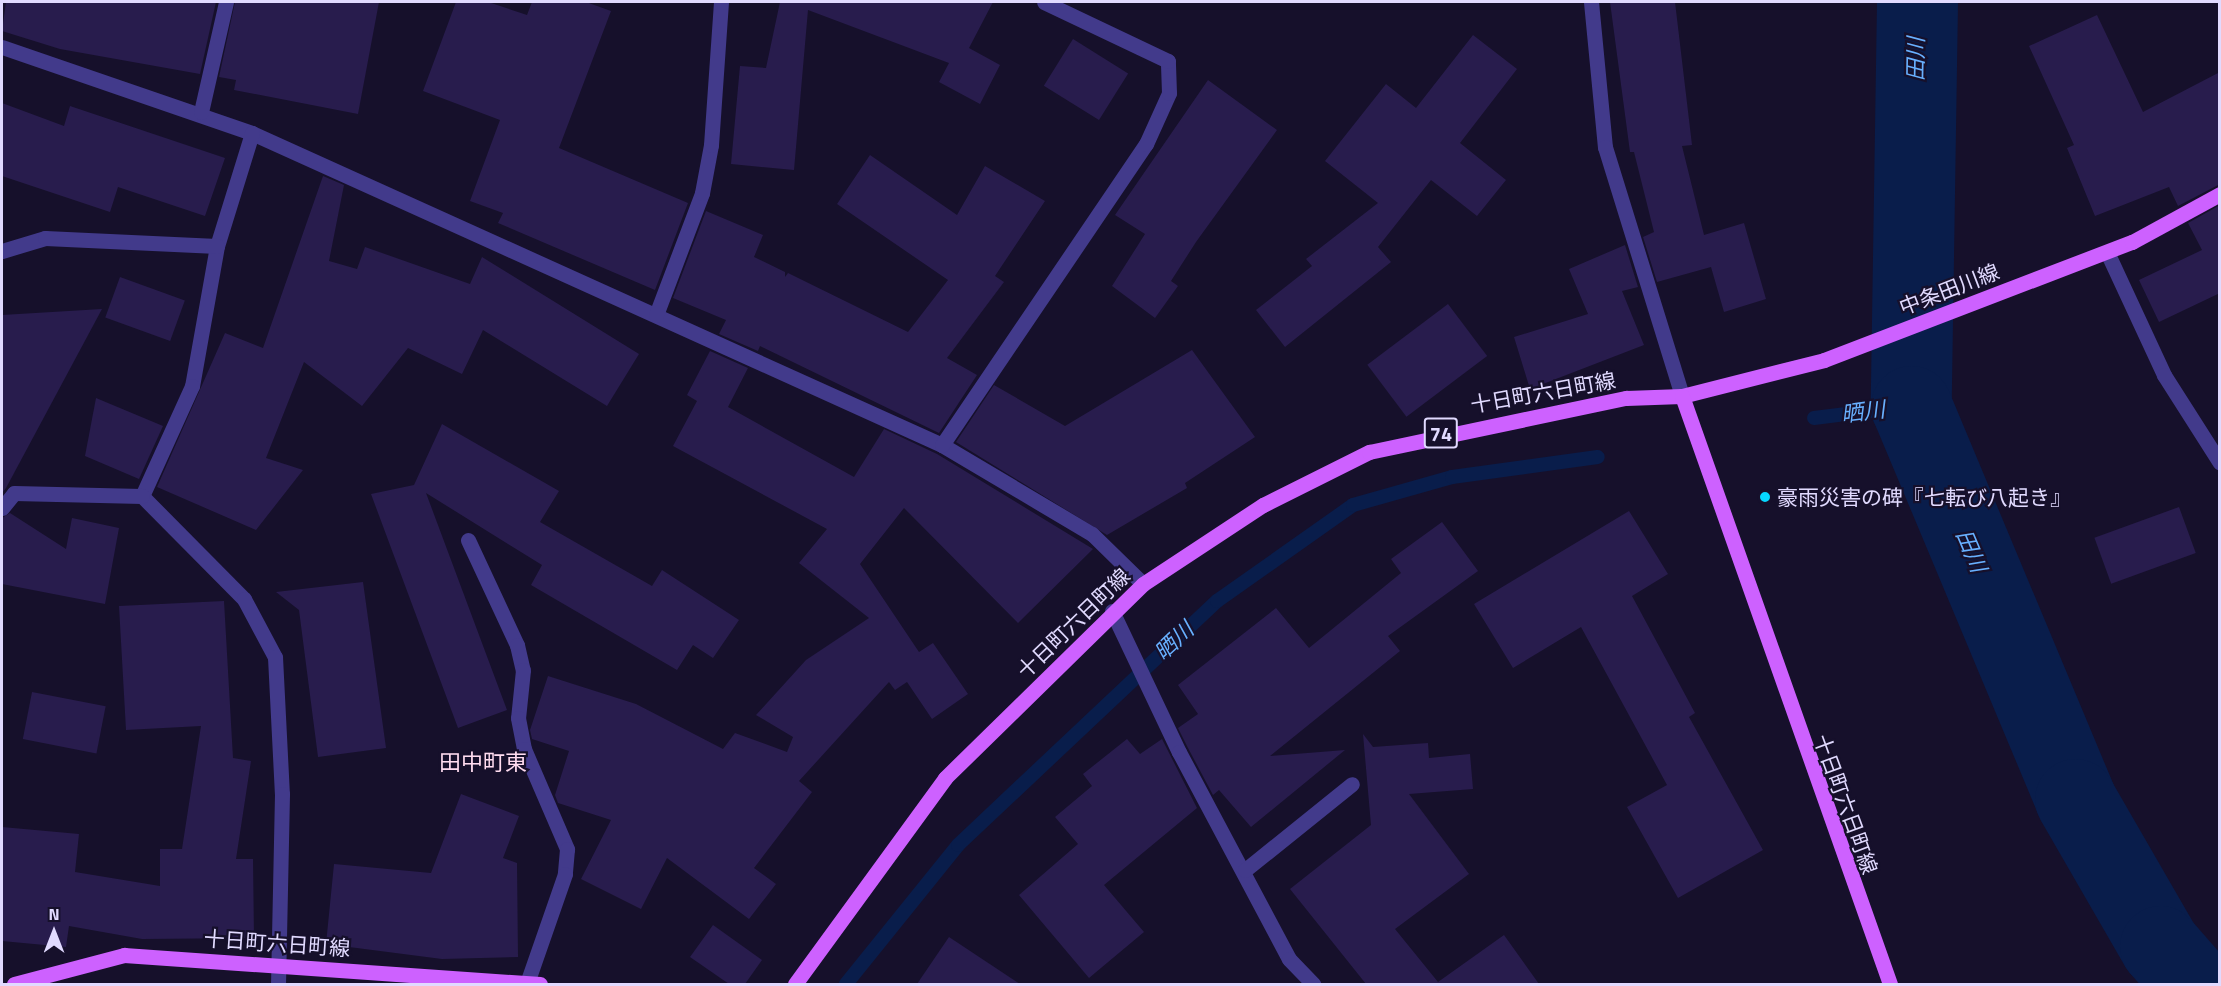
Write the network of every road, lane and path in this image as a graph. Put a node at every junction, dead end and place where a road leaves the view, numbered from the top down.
1 (226, 2) edge
2 (721, 2) edge
3 (1044, 2) edge
4 (1591, 2) edge
5 (2, 46) edge
6 (201, 112) junction
7 (252, 133) junction
8 (2220, 194) edge
9 (217, 246) junction
10 (2, 251) edge
11 (2107, 252) junction
12 (656, 315) junction
13 (1682, 396) junction
14 (942, 445) junction
15 (2220, 463) edge
16 (142, 496) junction
17 (2, 508) edge
18 (468, 540) dead end
19 (1143, 584) junction
20 (1112, 611) junction
21 (1352, 784) dead end
22 (1245, 870) junction
23 (282, 963) junction
24 (14, 984) edge
25 (278, 984) edge
26 (534, 984) edge
27 (795, 984) edge
28 (1313, 984) edge
29 (1890, 984) edge

1 - 6 street
2 - 12 street
3 - 14 street
4 - 13 street
5 - 6 street
6 - 7 street
7 - 9 street
7 - 12 street
8 - 11 main road, 中条田川線
9 - 10 street
9 - 16 street
11 - 13 main road, 中条田川線
11 - 15 street
12 - 14 street
13 - 19 main road, 十日町六日町線 / 74
13 - 29 main road, 十日町六日町線
14 - 19 street
16 - 17 street
16 - 23 street
18 - 26 street
19 - 20 main road, 十日町六日町線 / 74
20 - 22 street
20 - 27 main road, 十日町六日町線 / 74
21 - 22 street
22 - 28 street
23 - 24 main road, 十日町六日町線
23 - 25 street
23 - 26 main road, 十日町六日町線

